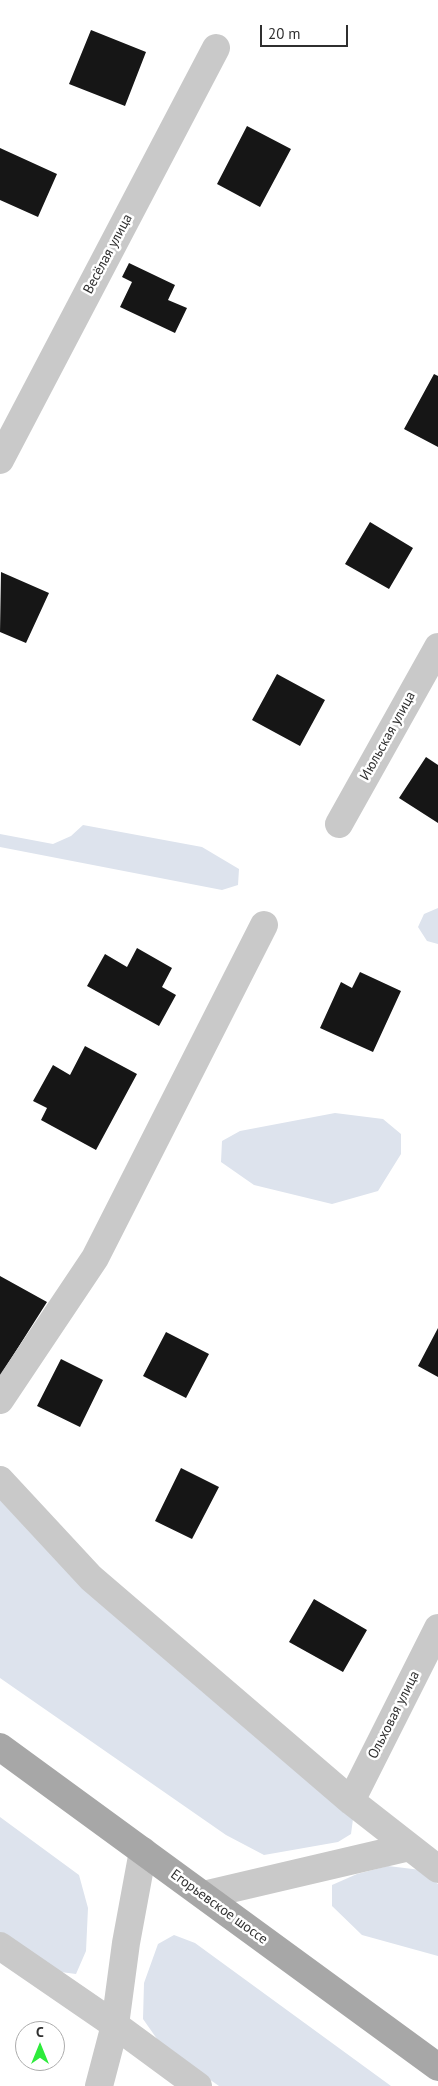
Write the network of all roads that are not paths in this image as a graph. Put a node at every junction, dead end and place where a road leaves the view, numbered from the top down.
1 (216, 48) dead end
2 (0, 460) edge
3 (438, 647) edge
4 (339, 824) dead end
5 (264, 925) dead end
6 (0, 1400) edge
7 (0, 1480) edge
8 (438, 1628) edge
9 (0, 1747) edge
10 (351, 1802) junction
11 (409, 1847) junction
12 (143, 1851) junction
13 (438, 1869) edge
14 (204, 1895) junction
15 (0, 1946) edge
16 (115, 2025) junction
17 (438, 2067) edge
18 (99, 2086) edge
19 (198, 2086) edge

1 - 2 street, Весёлая улица
3 - 4 street, Июльская улица
5 - 6 street
7 - 10 street
8 - 10 street, Ольховая улица
9 - 12 main road, Егорьевское шоссе
10 - 11 street
11 - 13 street
11 - 14 street
12 - 14 main road, Егорьевское шоссе
12 - 16 street
14 - 17 main road, Егорьевское шоссе
15 - 16 street
16 - 18 street
16 - 19 street

